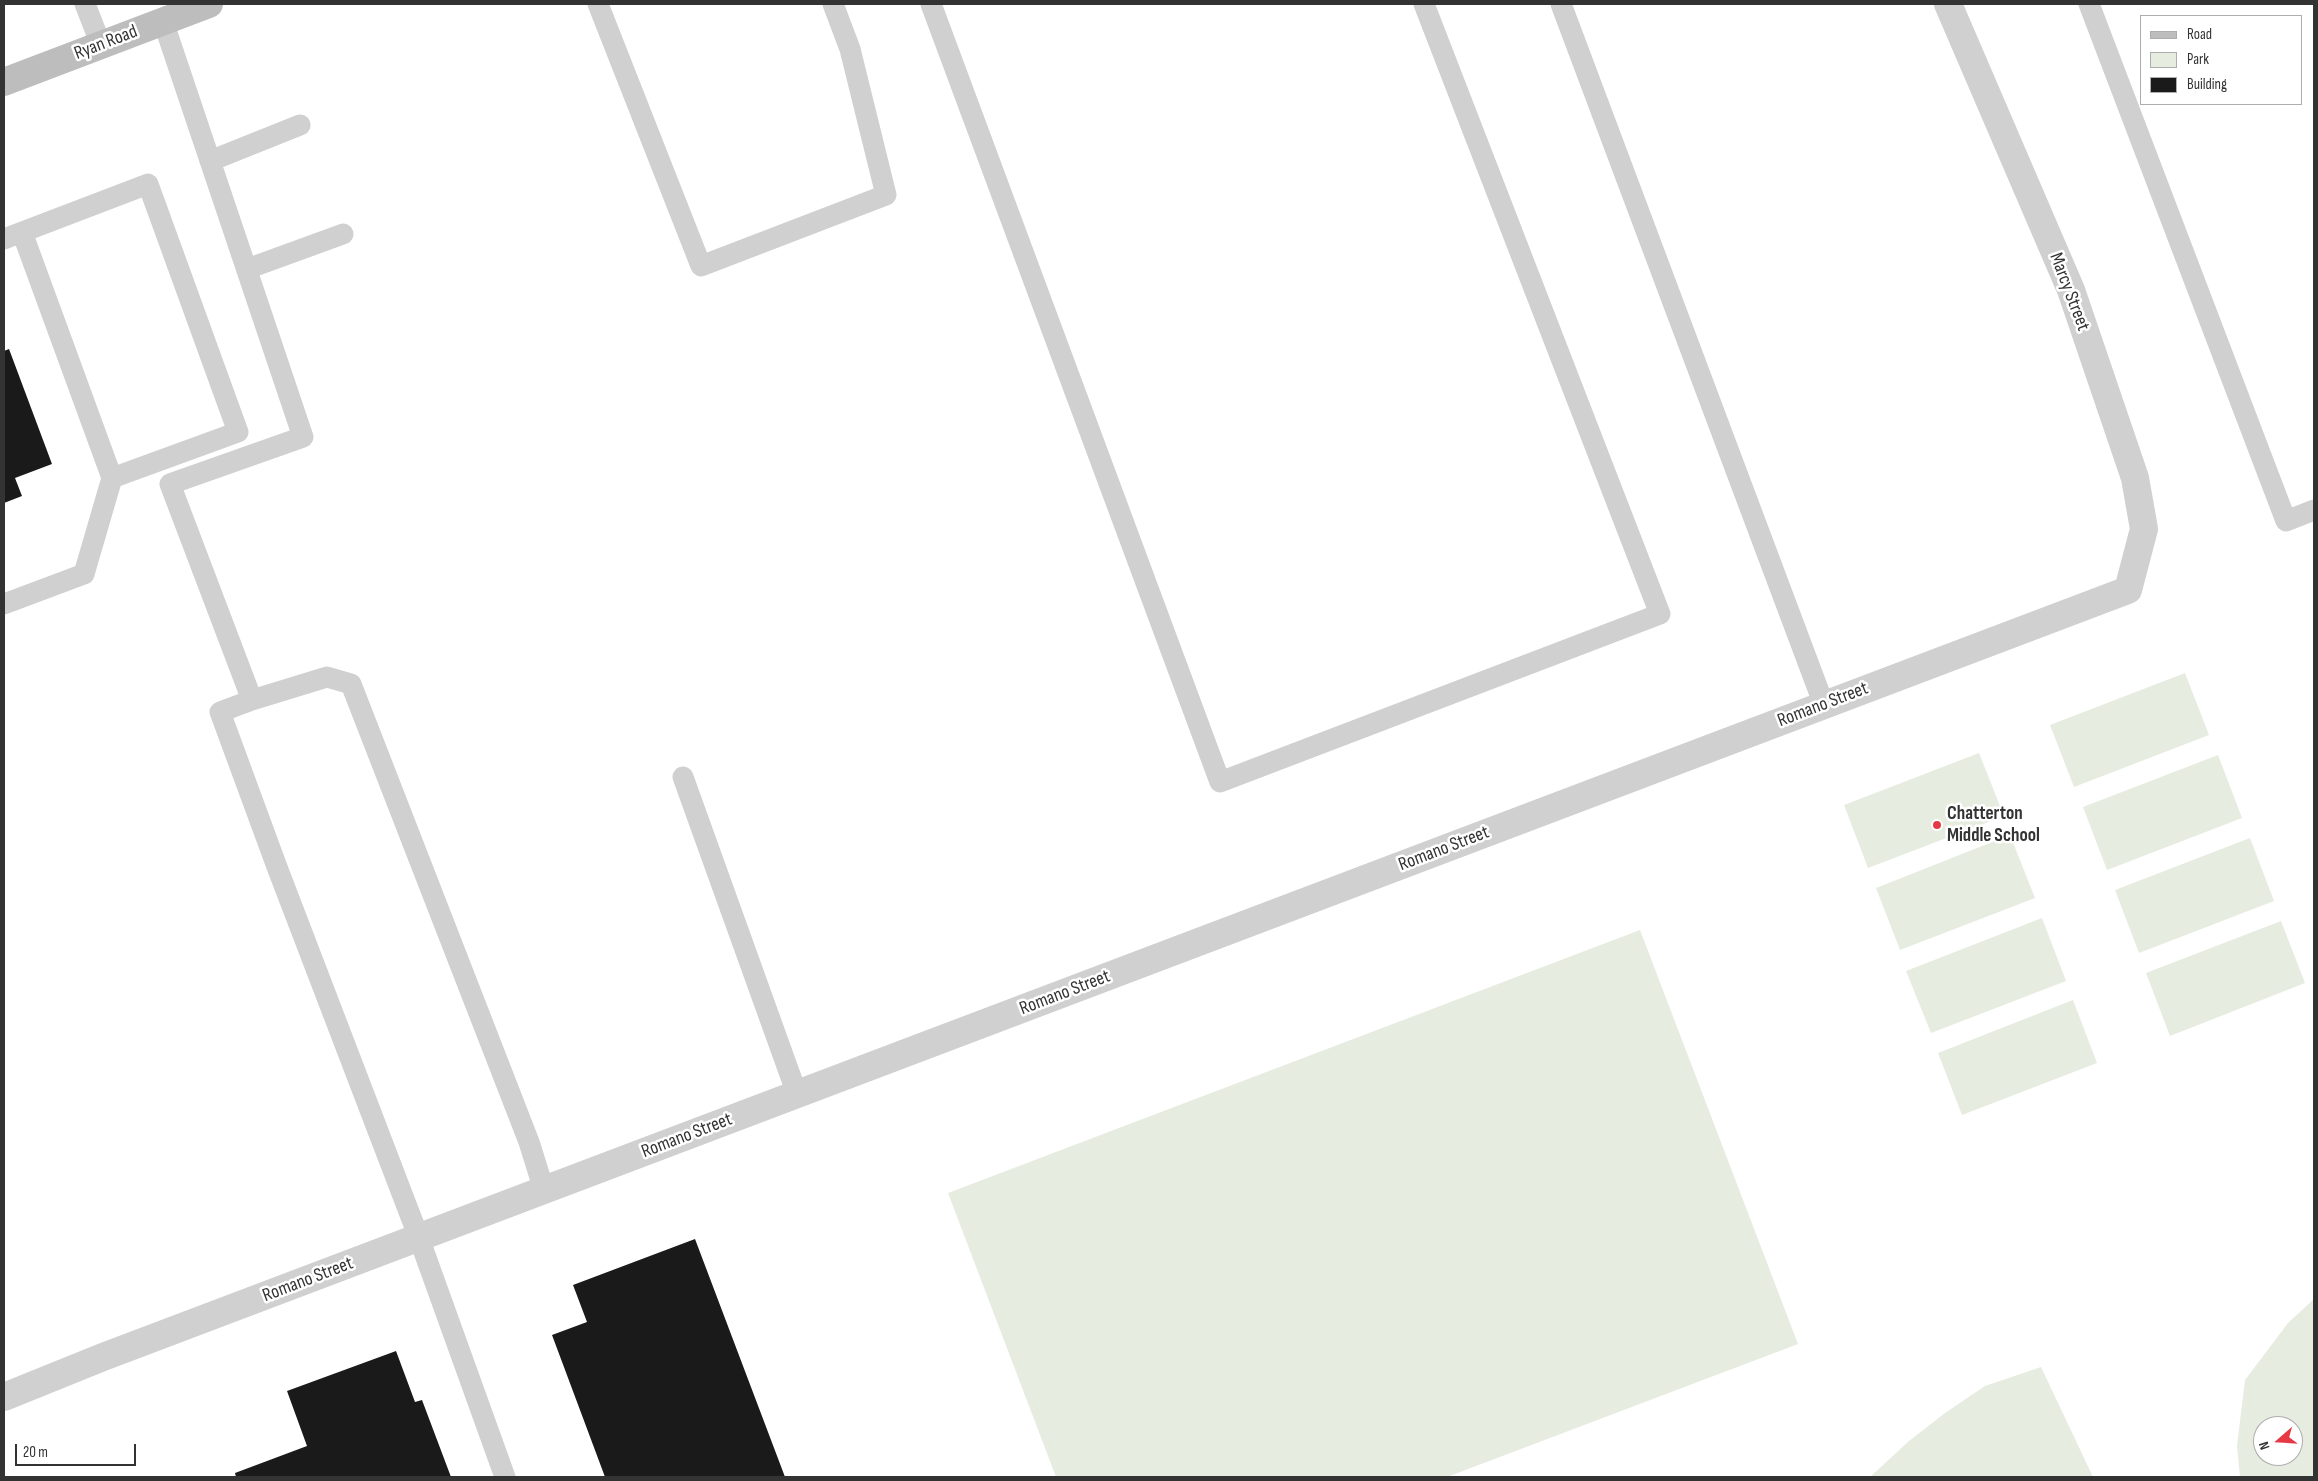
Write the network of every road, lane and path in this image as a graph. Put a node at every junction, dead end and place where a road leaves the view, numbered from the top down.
1 (85, 4) edge
2 (209, 4) edge
3 (598, 4) edge
4 (833, 4) edge
5 (931, 4) edge
6 (1424, 4) edge
7 (1561, 4) edge
8 (1948, 4) edge
9 (2090, 4) edge
10 (163, 21) junction
11 (101, 45) junction
12 (4, 82) edge
13 (300, 125) dead end
14 (210, 161) junction
15 (343, 234) dead end
16 (13, 236) edge
17 (247, 269) junction
18 (112, 478) junction
19 (2314, 510) edge
20 (2128, 590) joint
21 (4, 604) edge
22 (252, 700) junction
23 (1824, 705) junction
24 (683, 777) dead end
25 (797, 1094) junction
26 (544, 1190) junction
27 (419, 1238) junction
28 (4, 1397) edge
29 (505, 1477) edge

1 - 11 lane
2 - 10 main road, Ryan Road
3 - 4 lane
5 - 6 lane
7 - 23 lane
8 - 20 street, Marcy Street
9 - 19 lane
10 - 11 main road, Ryan Road
10 - 14 lane
11 - 12 main road, Ryan Road
13 - 14 lane
14 - 17 lane
15 - 17 lane
16 - 18 lane
16 - 18 lane
17 - 22 lane
18 - 21 lane
20 - 23 street, Romano Street
22 - 26 lane
22 - 27 lane
23 - 25 street, Romano Street
24 - 25 lane
25 - 26 street, Romano Street
26 - 27 street, Romano Street
27 - 28 street, Romano Street
27 - 29 lane

